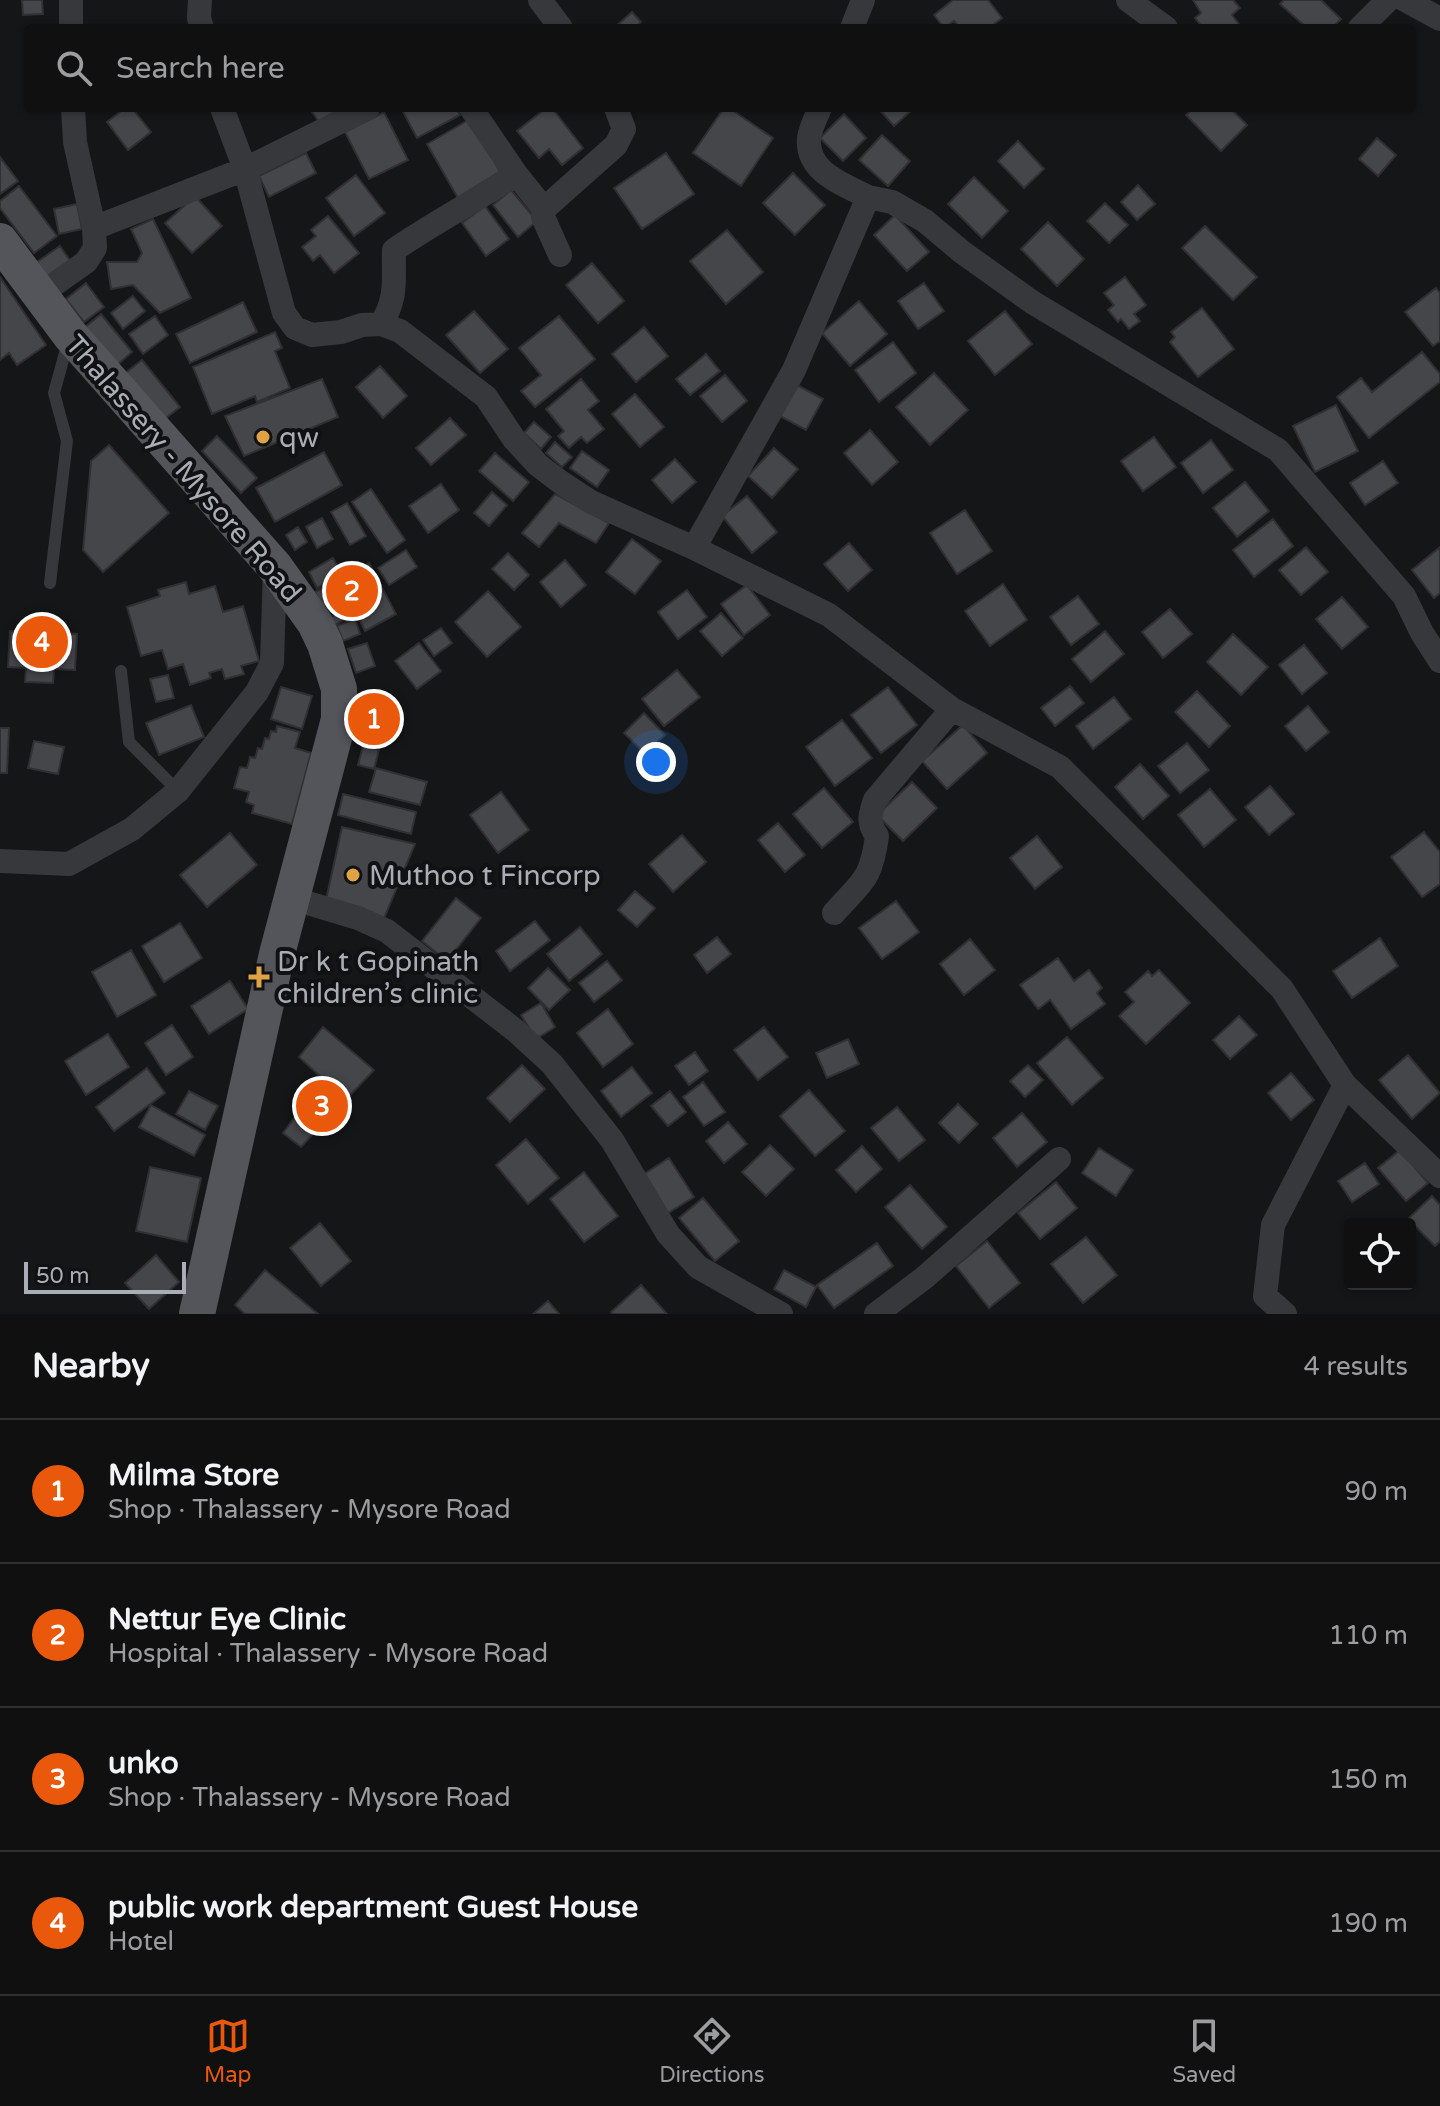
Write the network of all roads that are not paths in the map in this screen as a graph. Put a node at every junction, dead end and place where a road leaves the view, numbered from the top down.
1 (71, 0) edge
2 (200, 0) edge
3 (540, 0) edge
4 (863, 0) edge
5 (1128, 0) edge
6 (1388, 0) edge
7 (1405, 0) edge
8 (1440, 19) edge
9 (71, 24) edge
10 (201, 24) edge
11 (558, 24) edge
12 (854, 24) edge
13 (1161, 24) edge
14 (1364, 24) edge
15 (73, 112) edge
16 (224, 112) edge
17 (360, 112) edge
18 (474, 112) edge
19 (618, 112) edge
20 (819, 112) edge
21 (245, 169) junction
22 (516, 174) junction
23 (868, 197) junction
24 (544, 209) junction
25 (94, 228) junction
26 (0, 241) edge
27 (560, 255) dead end
28 (39, 295) junction
29 (381, 324) junction
30 (70, 335) junction
31 (694, 548) junction
32 (275, 567) junction
33 (50, 583) dead end
34 (1440, 661) edge
35 (121, 671) dead end
36 (952, 709) junction
37 (178, 791) junction
38 (0, 861) edge
39 (291, 898) junction
40 (834, 913) dead end
41 (1345, 1085) junction
42 (1059, 1159) dead end
43 (1440, 1176) edge
44 (197, 1314) edge
45 (781, 1314) edge
46 (876, 1314) edge
47 (1285, 1314) edge

1 - 9 street
2 - 10 street
3 - 11 street
4 - 12 street
5 - 13 street
6 - 14 street
7 - 8 street
15 - 25 street
16 - 21 street
17 - 21 street
18 - 22 street
19 - 24 street
20 - 23 street
21 - 25 street
21 - 29 street
22 - 24 street
22 - 29 street
23 - 31 street
23 - 34 street
24 - 27 street
25 - 28 street
26 - 28 main road, Thalassery - Mysore Road
28 - 30 main road, Thalassery - Mysore Road
29 - 31 street
30 - 32 main road, Thalassery - Mysore Road
30 - 33 lane
31 - 36 street
32 - 37 street
32 - 39 main road, Thalassery - Mysore Road
35 - 37 lane
36 - 40 street
36 - 41 street
37 - 38 street
39 - 44 main road, Thalassery - Mysore Road
39 - 45 street
41 - 43 street
41 - 47 street
42 - 46 street

